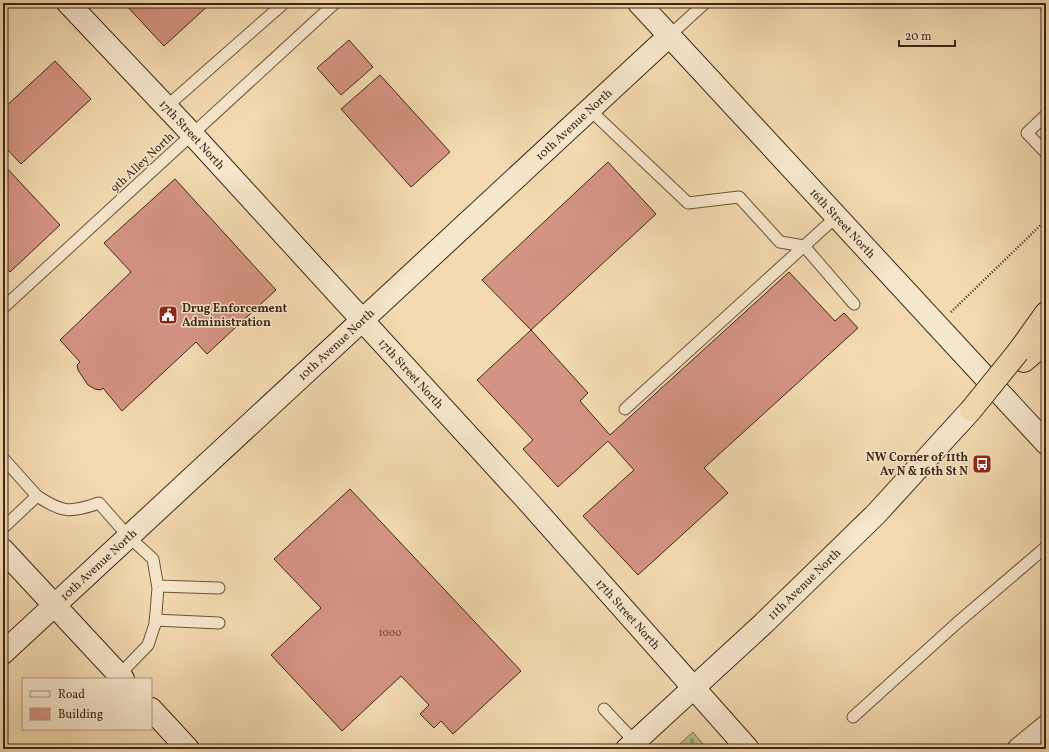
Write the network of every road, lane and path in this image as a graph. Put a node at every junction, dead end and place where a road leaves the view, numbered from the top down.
1 (68, 3) edge
2 (284, 3) edge
3 (335, 3) edge
4 (639, 3) edge
5 (705, 3) edge
6 (669, 36) junction
7 (166, 107) junction
8 (590, 110) junction
9 (1046, 115) edge
10 (192, 134) junction
11 (1046, 153) edge
12 (836, 217) junction
13 (1046, 220) edge
14 (804, 246) junction
15 (854, 304) dead end
16 (3, 308) edge
17 (1046, 313) edge
18 (1046, 320) edge
19 (361, 321) junction
20 (937, 326) junction
21 (1046, 342) edge
22 (1021, 357) junction
23 (625, 409) dead end
24 (971, 410) joint
25 (1046, 443) edge
26 (3, 458) edge
27 (37, 496) junction
28 (3, 528) edge
29 (128, 536) junction
30 (1046, 547) edge
31 (3, 550) edge
32 (158, 586) junction
33 (219, 588) dead end
34 (54, 605) junction
35 (155, 620) junction
36 (219, 623) dead end
37 (3, 653) edge
38 (121, 677) edge
39 (693, 689) junction
40 (604, 708) dead end
41 (152, 710) edge
42 (853, 717) dead end
43 (1046, 726) edge
44 (631, 746) edge
45 (188, 749) edge
46 (748, 749) edge
47 (1018, 749) edge

1 - 7 street, 17th Street North
2 - 7 lane
3 - 10 lane, 9th Alley North
4 - 6 street, 16th Street North
5 - 6 lane
6 - 8 street, 10th Avenue North
6 - 12 street, 16th Street North
7 - 10 street, 17th Street North
8 - 14 lane
8 - 19 street, 10th Avenue North
9 - 11 lane
10 - 16 lane, 9th Alley North
10 - 19 street, 17th Street North
12 - 14 lane
12 - 20 street, 16th Street North
13 - 20 path
14 - 15 lane
14 - 23 lane
17 - 22 highway
18 - 22 highway
19 - 29 street, 10th Avenue North
19 - 39 street, 17th Street North
20 - 25 street, 16th Street North
21 - 22 highway
22 - 24 highway, bridge
24 - 39 street, 11th Avenue North
26 - 27 lane
27 - 28 lane
27 - 29 lane
29 - 32 lane
29 - 34 street, 10th Avenue North
30 - 42 lane
31 - 34 street
32 - 33 lane
32 - 35 lane
34 - 37 street, 10th Avenue North
34 - 38 street
35 - 36 lane
35 - 38 lane
39 - 44 street, 11th Avenue North
39 - 46 street, 17th Street North
40 - 44 lane
41 - 45 street
43 - 47 street

